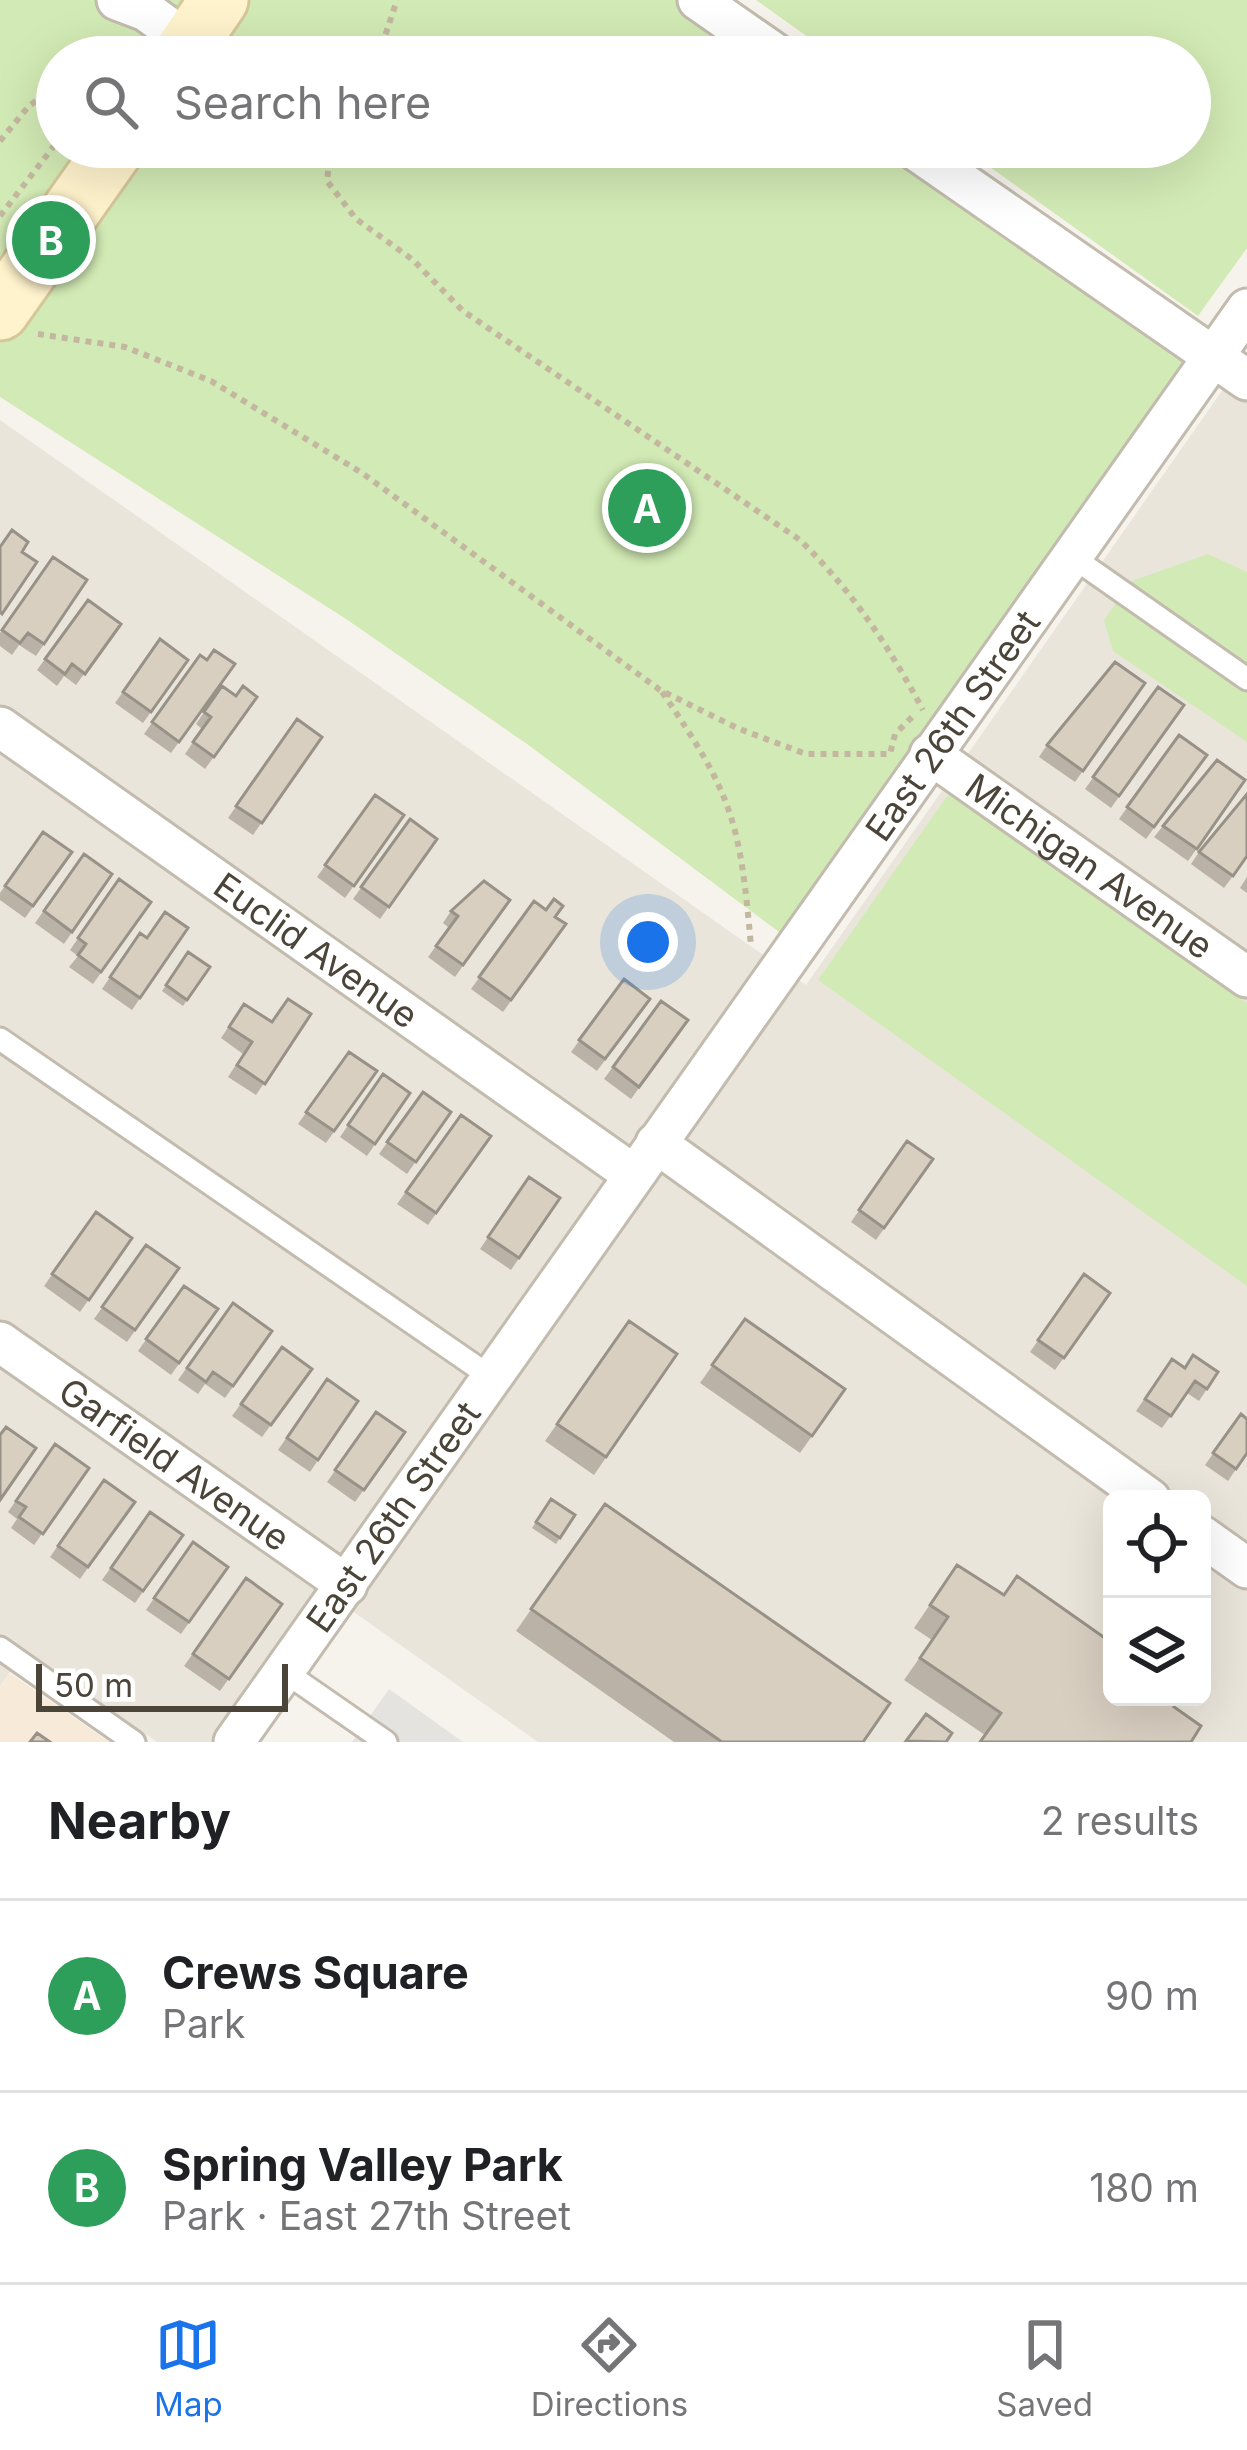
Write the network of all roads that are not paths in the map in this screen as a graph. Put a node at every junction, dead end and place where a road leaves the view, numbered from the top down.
1 (698, 0) edge
2 (120, 16) edge
3 (196, 33) edge
4 (750, 36) edge
5 (104, 168) edge
6 (941, 168) edge
7 (1247, 309) edge
8 (18, 322) edge
9 (1213, 356) junction
10 (1247, 380) edge
11 (1071, 556) junction
12 (1247, 679) edge
13 (0, 727) edge
14 (932, 738) junction
15 (1247, 977) edge
16 (0, 1039) edge
17 (645, 1159) junction
18 (0, 1342) edge
19 (491, 1378) junction
20 (1137, 1490) edge
21 (1211, 1542) edge
22 (1247, 1568) edge
23 (347, 1585) junction
24 (0, 1648) edge
25 (285, 1672) junction
26 (134, 1742) edge
27 (234, 1742) edge
28 (386, 1742) edge

1 - 4 street
2 - 3 street
5 - 8 main road
6 - 9 street
7 - 9 street, East 26th Street
9 - 10 street
9 - 11 street, East 26th Street
11 - 12 lane
11 - 14 street, East 26th Street
13 - 17 street, Euclid Avenue
14 - 15 street, Michigan Avenue
14 - 17 street, East 26th Street
16 - 19 lane
17 - 19 street, East 26th Street
17 - 20 street, Euclid Avenue
18 - 23 street, Garfield Avenue
19 - 23 street, East 26th Street
21 - 22 street
23 - 25 street, East 26th Street
24 - 26 lane
25 - 27 street, East 26th Street
25 - 28 lane

